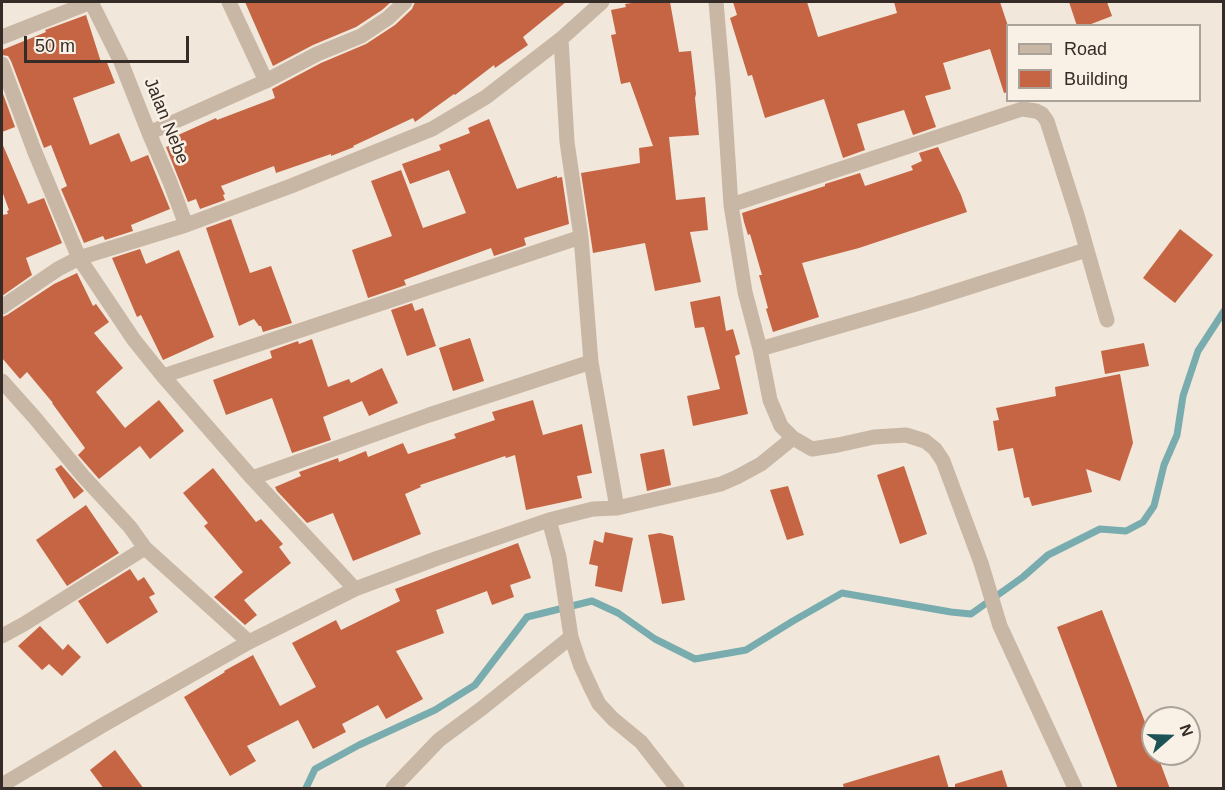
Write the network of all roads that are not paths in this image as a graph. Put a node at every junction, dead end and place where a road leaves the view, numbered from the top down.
1 (92, 2) edge
2 (229, 2) edge
3 (405, 2) edge
4 (716, 2) edge
5 (593, 5) edge
6 (2, 37) edge
7 (561, 39) junction
8 (2, 64) edge
9 (266, 81) junction
10 (149, 133) junction
11 (731, 205) junction
12 (186, 225) junction
13 (581, 237) junction
14 (1086, 250) junction
15 (79, 258) junction
16 (2, 307) edge
17 (1107, 320) dead end
18 (760, 349) junction
19 (591, 363) junction
20 (163, 376) junction
21 (2, 381) edge
22 (793, 438) junction
23 (252, 478) junction
24 (617, 508) junction
25 (549, 520) junction
26 (145, 548) junction
27 (355, 589) junction
28 (2, 636) edge
29 (571, 637) junction
30 (249, 642) junction
31 (2, 785) edge
32 (393, 789) edge
33 (676, 789) edge
34 (1075, 789) edge

1 - 6 street
1 - 10 street, Jalan Nebe
2 - 9 street
3 - 9 street
4 - 11 street
5 - 7 street
7 - 12 street
7 - 13 street
8 - 15 street
9 - 10 street
10 - 12 street, Jalan Nebe
11 - 14 street
11 - 18 street
12 - 15 street
13 - 19 street
13 - 20 street
14 - 17 street
14 - 18 street
15 - 16 street
15 - 20 street
18 - 22 street
19 - 23 street
19 - 24 street
20 - 23 street
21 - 26 street
22 - 24 street
22 - 34 street
23 - 27 street
24 - 25 street
25 - 27 street
25 - 29 street
26 - 28 street
26 - 30 street
27 - 30 street
29 - 32 street
29 - 33 street
30 - 31 street

